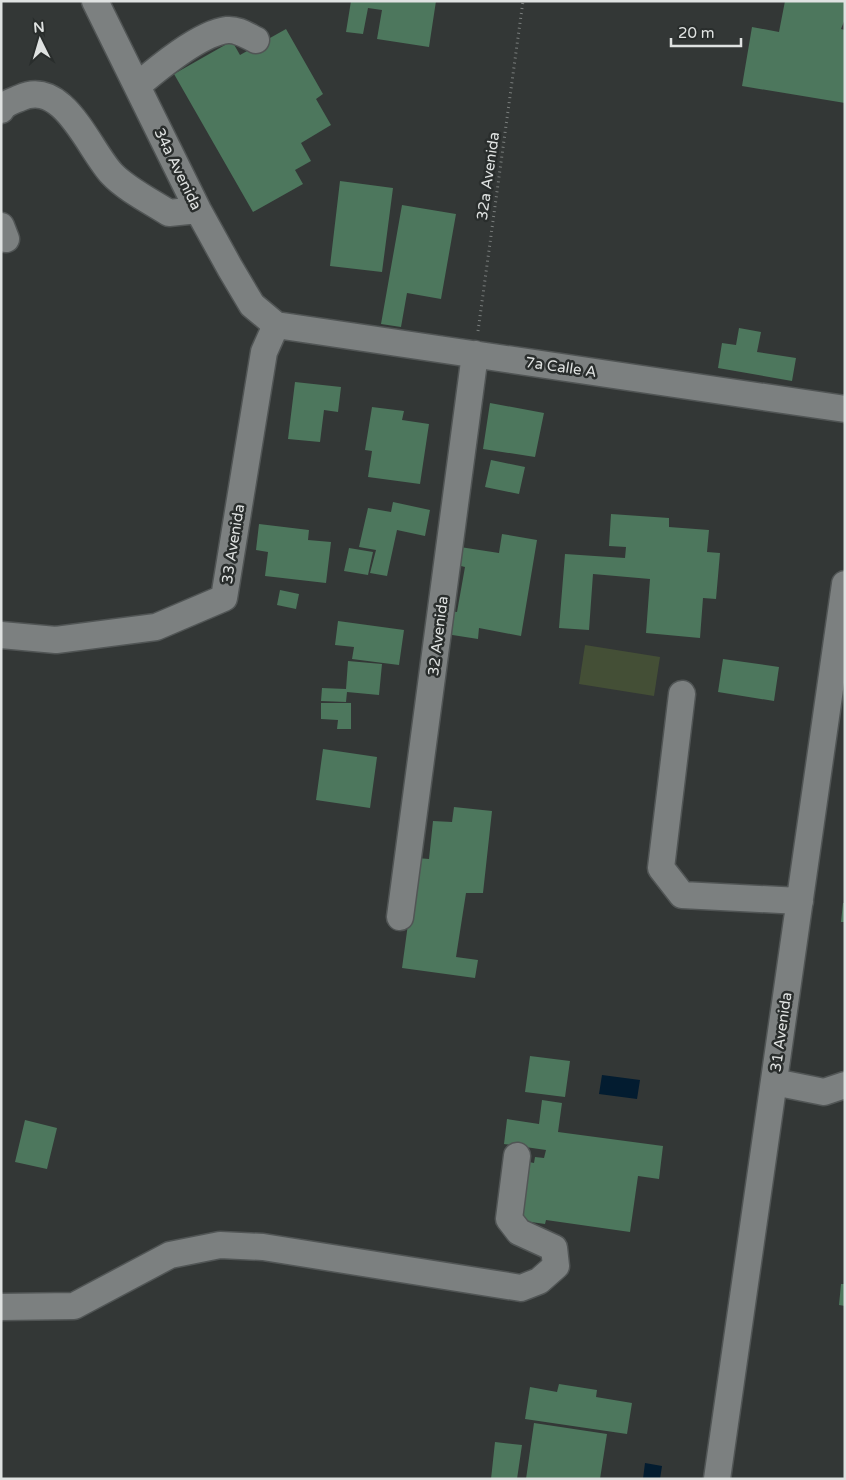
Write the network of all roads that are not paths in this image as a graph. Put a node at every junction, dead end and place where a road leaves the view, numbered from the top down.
1 (95, 1) edge
2 (256, 40) dead end
3 (137, 86) junction
4 (1, 110) edge
5 (198, 210) junction
6 (276, 325) junction
7 (475, 354) junction
8 (845, 409) edge
9 (844, 596) edge
10 (1, 635) edge
11 (682, 694) dead end
12 (800, 901) junction
13 (400, 917) dead end
14 (774, 1082) junction
15 (845, 1085) edge
16 (517, 1156) dead end
17 (1, 1307) edge
18 (717, 1479) edge

1 - 3 street, 34a Avenida
2 - 3 street
3 - 5 street, 34a Avenida
4 - 5 street
5 - 6 street, 34a Avenida
6 - 7 street, 7a Calle A
6 - 10 street, 33 Avenida
7 - 8 street, 7a Calle A
7 - 13 street, 32 Avenida
9 - 12 street, 31 Avenida
11 - 12 street
12 - 14 street, 31 Avenida
14 - 15 street
14 - 18 street, 31 Avenida
16 - 17 street

